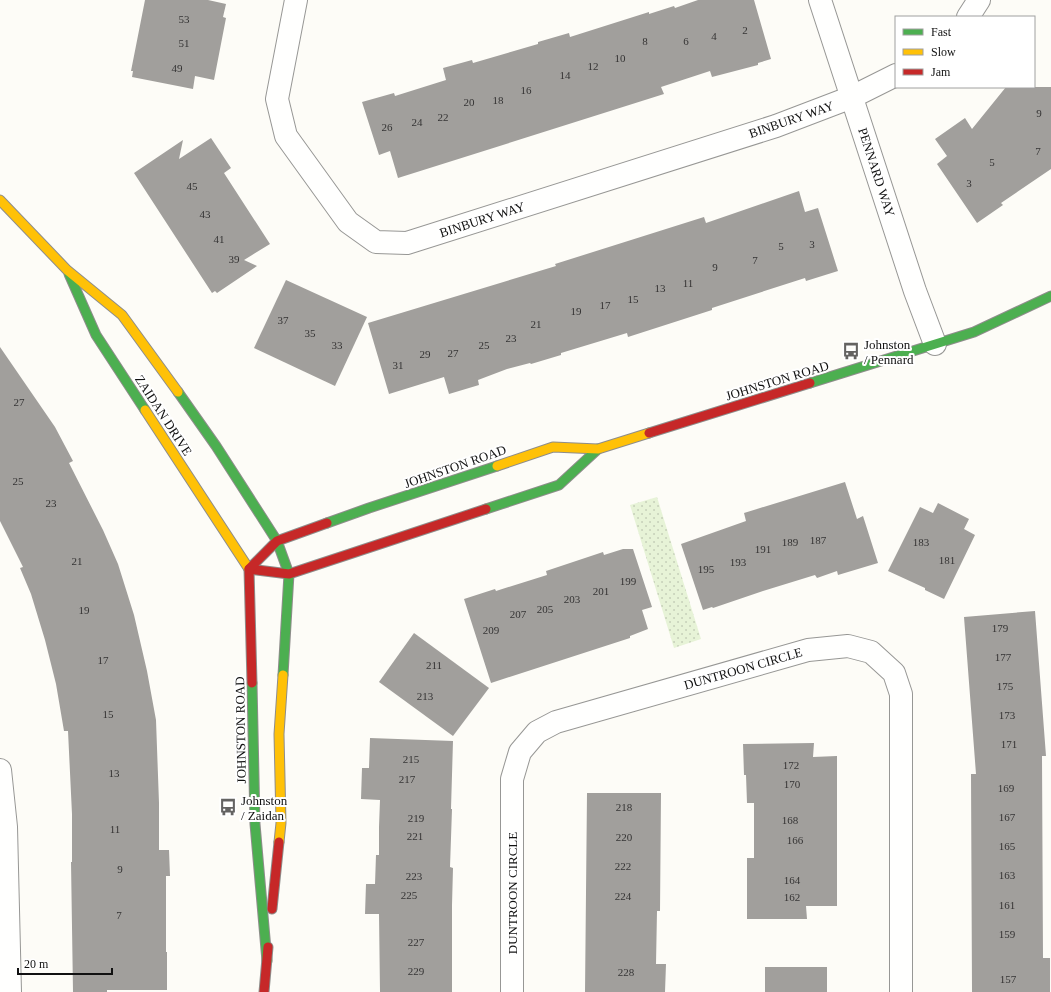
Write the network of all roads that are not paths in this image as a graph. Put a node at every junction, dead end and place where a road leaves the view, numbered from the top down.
1 (296, 0) edge
2 (820, 0) edge
3 (979, 0) edge
4 (969, 16) edge
5 (895, 76) edge
6 (852, 97) junction
7 (0, 200) edge
8 (67, 270) junction
9 (1051, 296) edge
10 (935, 344) junction
11 (598, 449) junction
12 (277, 541) junction
13 (249, 569) junction
14 (289, 574) junction
15 (0, 770) edge
16 (267, 961) junction
17 (10, 992) edge
18 (264, 992) edge
19 (512, 992) edge
20 (901, 992) edge

1 - 6 street, BINBURY WAY
2 - 6 street, PENNARD WAY
3 - 4 street
5 - 6 street, BINBURY WAY
6 - 10 street, PENNARD WAY
7 - 8 street, ZAIDAN DRIVE
8 - 12 street, ZAIDAN DRIVE
8 - 13 street, ZAIDAN DRIVE
9 - 10 street, JOHNSTON ROAD
10 - 11 street, JOHNSTON ROAD
11 - 12 street, JOHNSTON ROAD
11 - 14 street, JOHNSTON ROAD
12 - 13 street, JOHNSTON ROAD
12 - 14 street, JOHNSTON ROAD
13 - 14 street, JOHNSTON ROAD
13 - 16 street, JOHNSTON ROAD
14 - 16 street, JOHNSTON ROAD
15 - 17 street
16 - 18 street, JOHNSTON ROAD
19 - 20 street, DUNTROON CIRCLE

